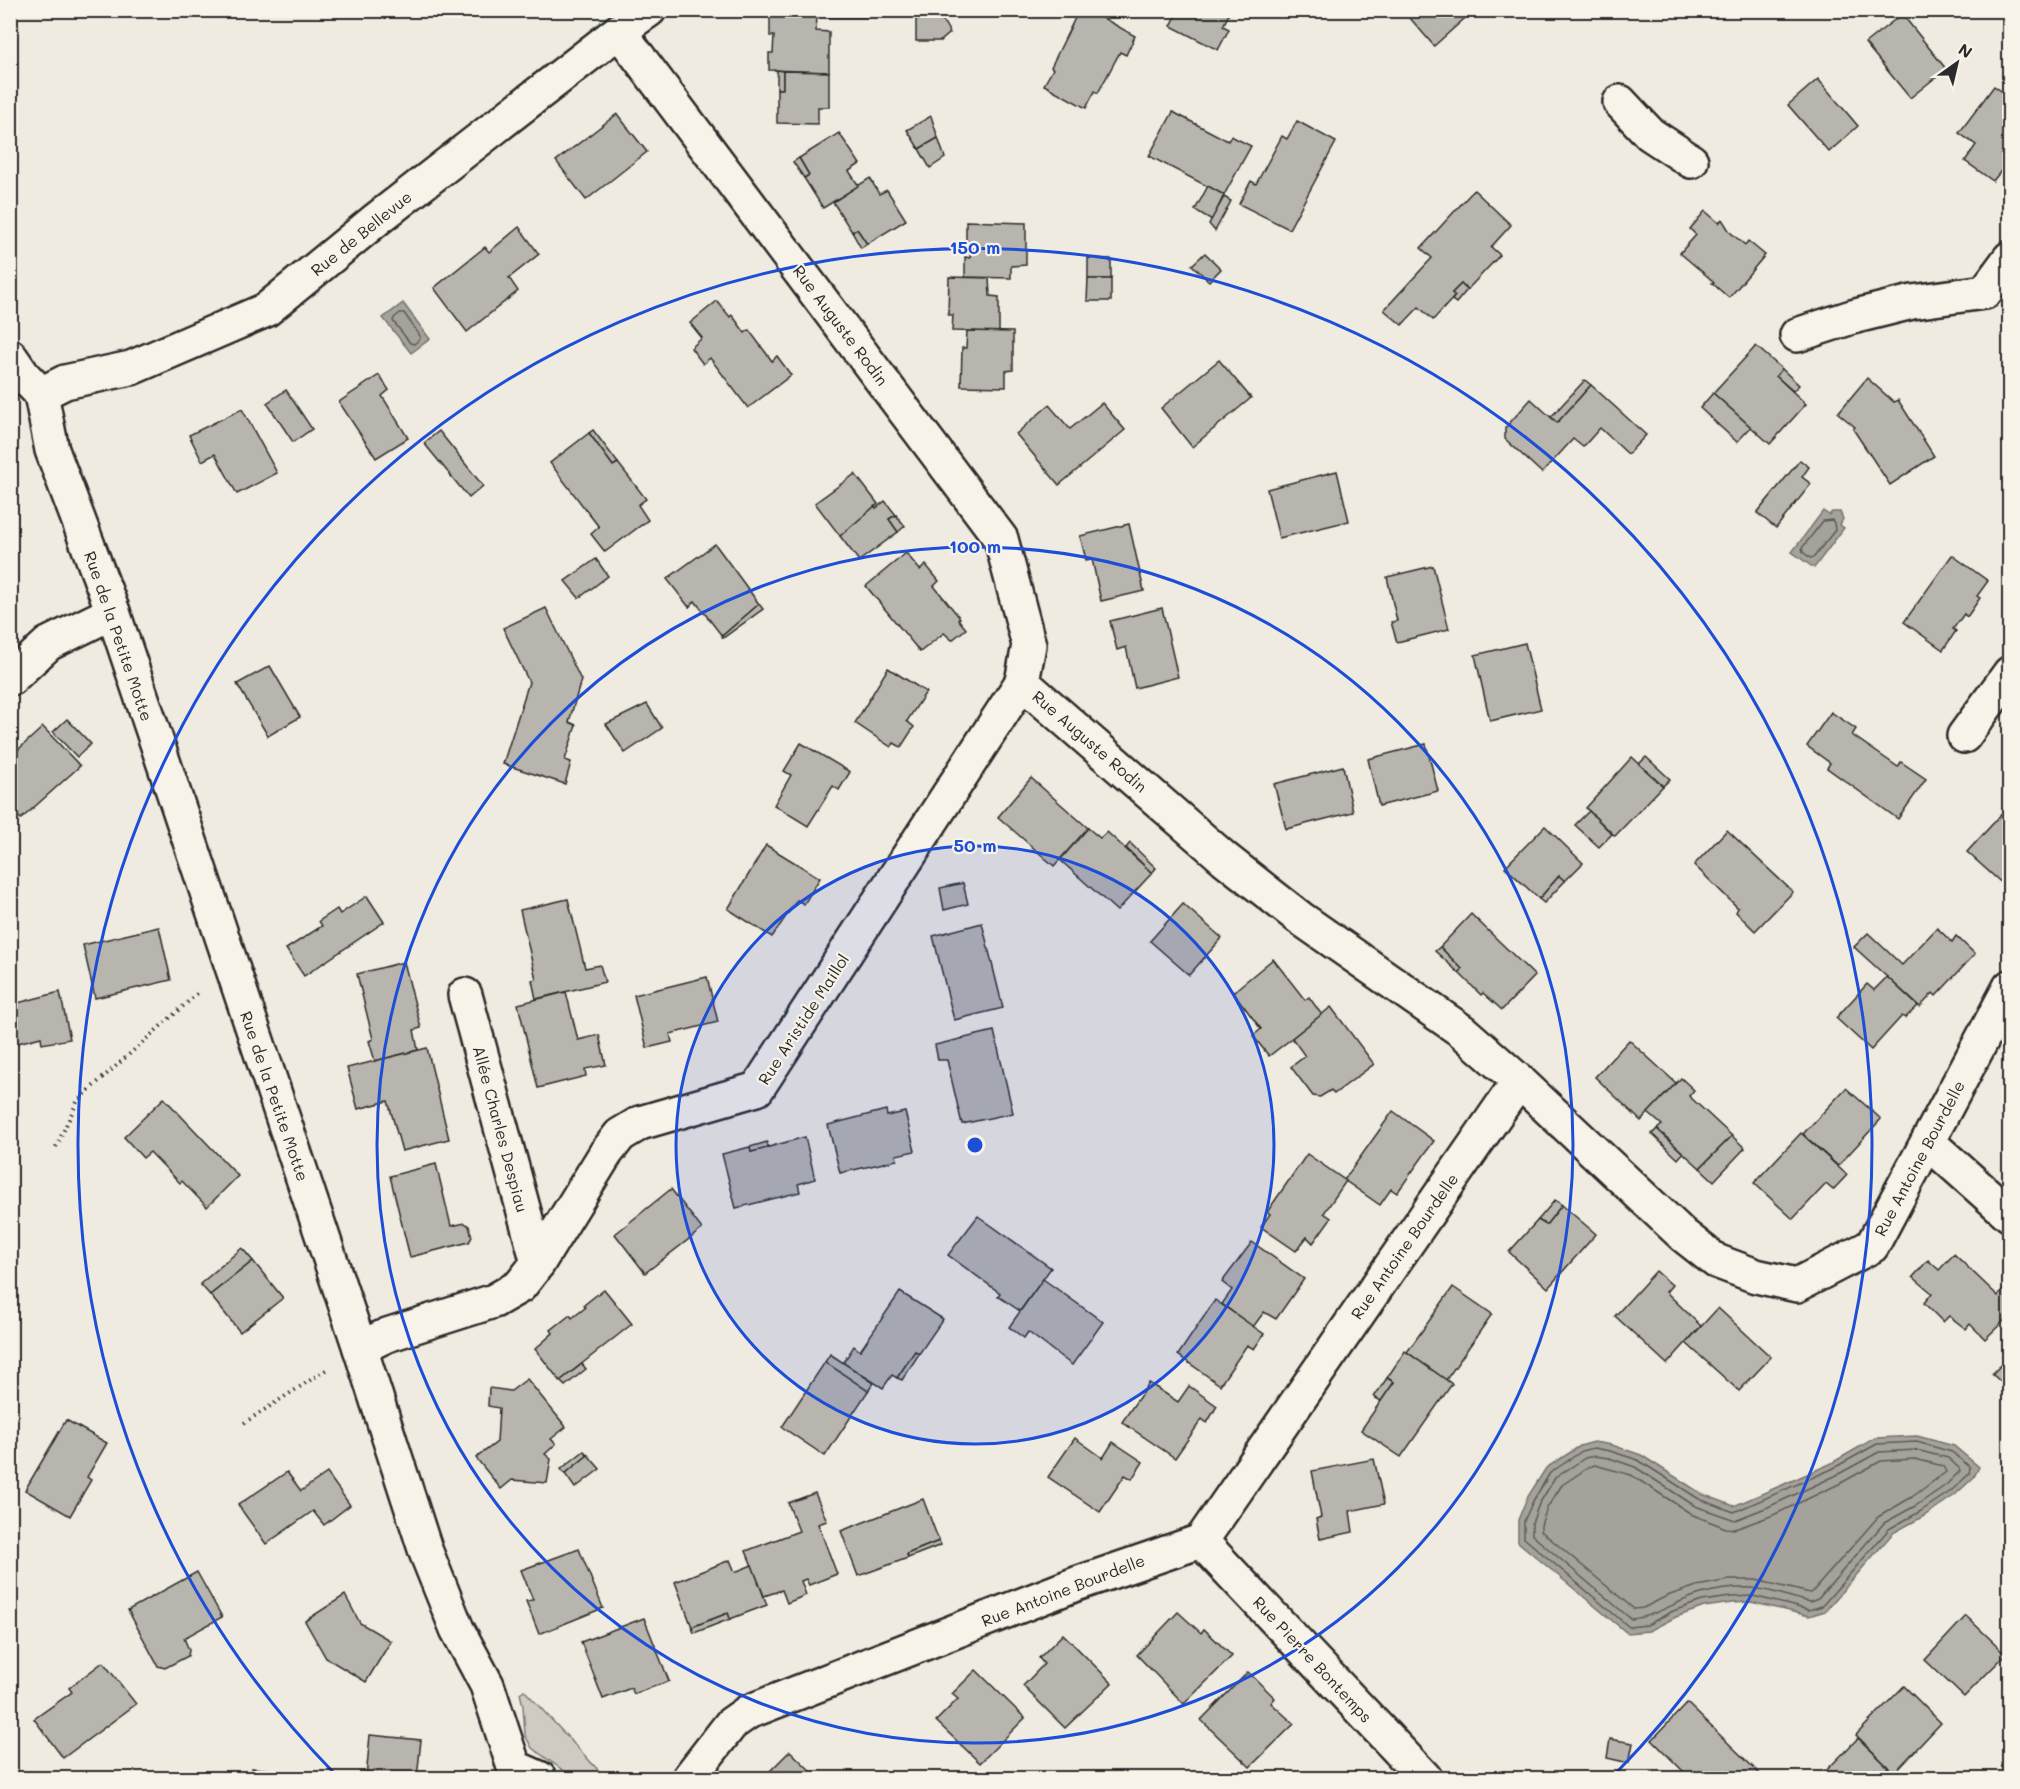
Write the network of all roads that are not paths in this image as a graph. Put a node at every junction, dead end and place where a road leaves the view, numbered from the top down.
1 (649, 10) edge
2 (619, 31) junction
3 (1620, 102) dead end
4 (1691, 161) dead end
5 (2010, 258) edge
6 (1797, 335) dead end
7 (10, 356) edge
8 (41, 394) junction
9 (113, 612) junction
10 (2010, 673) edge
11 (10, 679) edge
12 (1022, 682) junction
13 (1964, 736) dead end
14 (2010, 987) edge
15 (465, 995) dead end
16 (1519, 1081) junction
17 (1928, 1142) junction
18 (2010, 1215) edge
19 (538, 1263) junction
20 (360, 1348) junction
21 (1201, 1540) junction
22 (521, 1775) edge
23 (689, 1779) edge
24 (1425, 1779) edge

1 - 2 street, Rue de Bellevue
2 - 8 street, Rue de Bellevue
2 - 12 street, Rue Auguste Rodin
3 - 4 street
5 - 6 street
7 - 8 street
8 - 9 street, Rue de la Petite Motte
9 - 11 street
9 - 20 street, Rue de la Petite Motte
10 - 13 street
12 - 16 street, Rue Auguste Rodin
12 - 19 street, Rue Aristide Maillol
14 - 17 street, Rue Antoine Bourdelle
15 - 19 street, Allée Charles Despiau
16 - 17 street, Rue Antoine Bourdelle
16 - 21 street, Rue Antoine Bourdelle
17 - 18 street
19 - 20 street, Rue Aristide Maillol
20 - 22 street, Rue de la Petite Motte
21 - 23 street, Rue Antoine Bourdelle
21 - 24 street, Rue Pierre Bontemps

